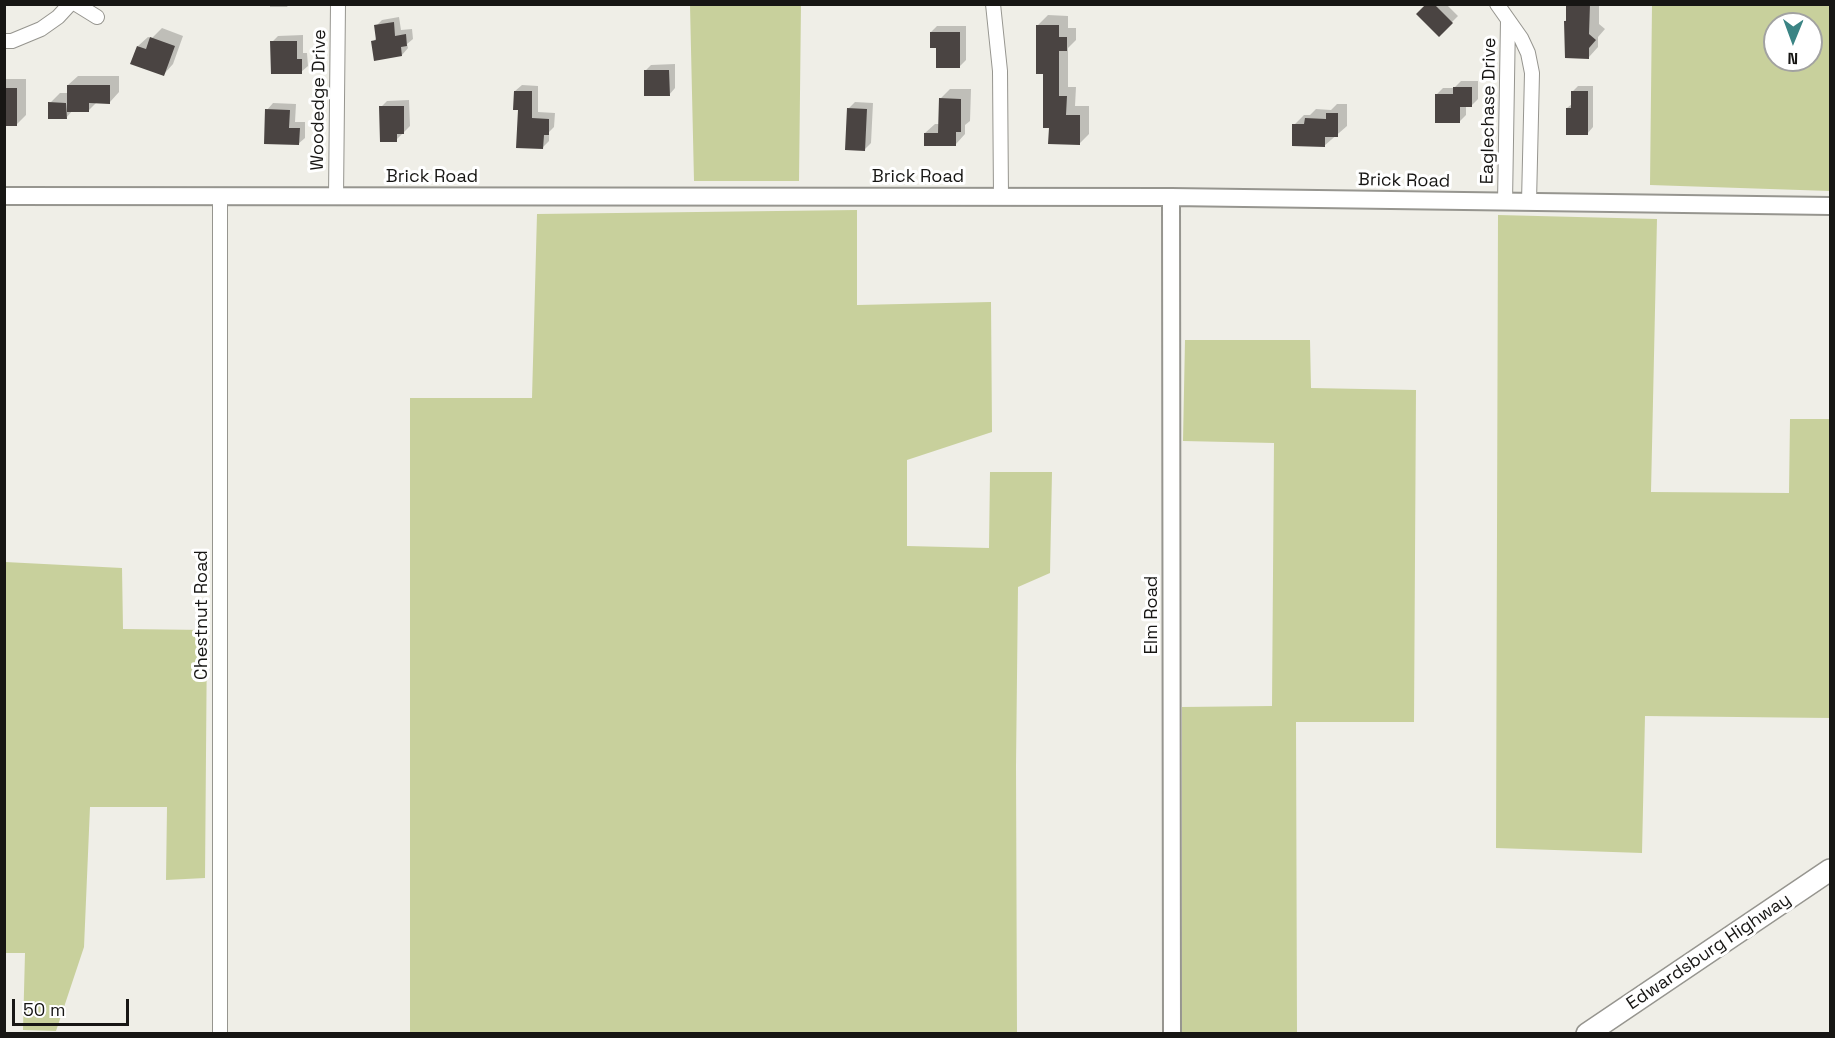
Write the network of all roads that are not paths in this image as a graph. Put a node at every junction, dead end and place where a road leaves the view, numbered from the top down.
1 (70, 4) edge
2 (76, 4) edge
3 (338, 4) edge
4 (993, 4) edge
5 (1497, 4) edge
6 (97, 18) dead end
7 (1508, 20) junction
8 (4, 41) edge
9 (4, 196) edge
10 (220, 197) junction
11 (336, 197) junction
12 (1002, 197) junction
13 (1171, 197) junction
14 (1505, 202) junction
15 (1529, 202) junction
16 (1830, 206) edge
17 (1830, 870) edge
18 (220, 1034) edge
19 (1172, 1034) edge
20 (1587, 1034) edge

1 - 8 street
2 - 6 street
3 - 11 street, Woodedge Drive
4 - 12 street
5 - 7 street
7 - 14 street, Eaglechase Drive
7 - 15 street
9 - 10 street, Brick Road
10 - 11 street, Brick Road
10 - 18 street, Chestnut Road
11 - 12 street, Brick Road
12 - 13 street, Brick Road
13 - 14 street, Brick Road
13 - 19 street, Elm Road
14 - 15 street, Brick Road
15 - 16 street, Brick Road
17 - 20 main road, Edwardsburg Highway

